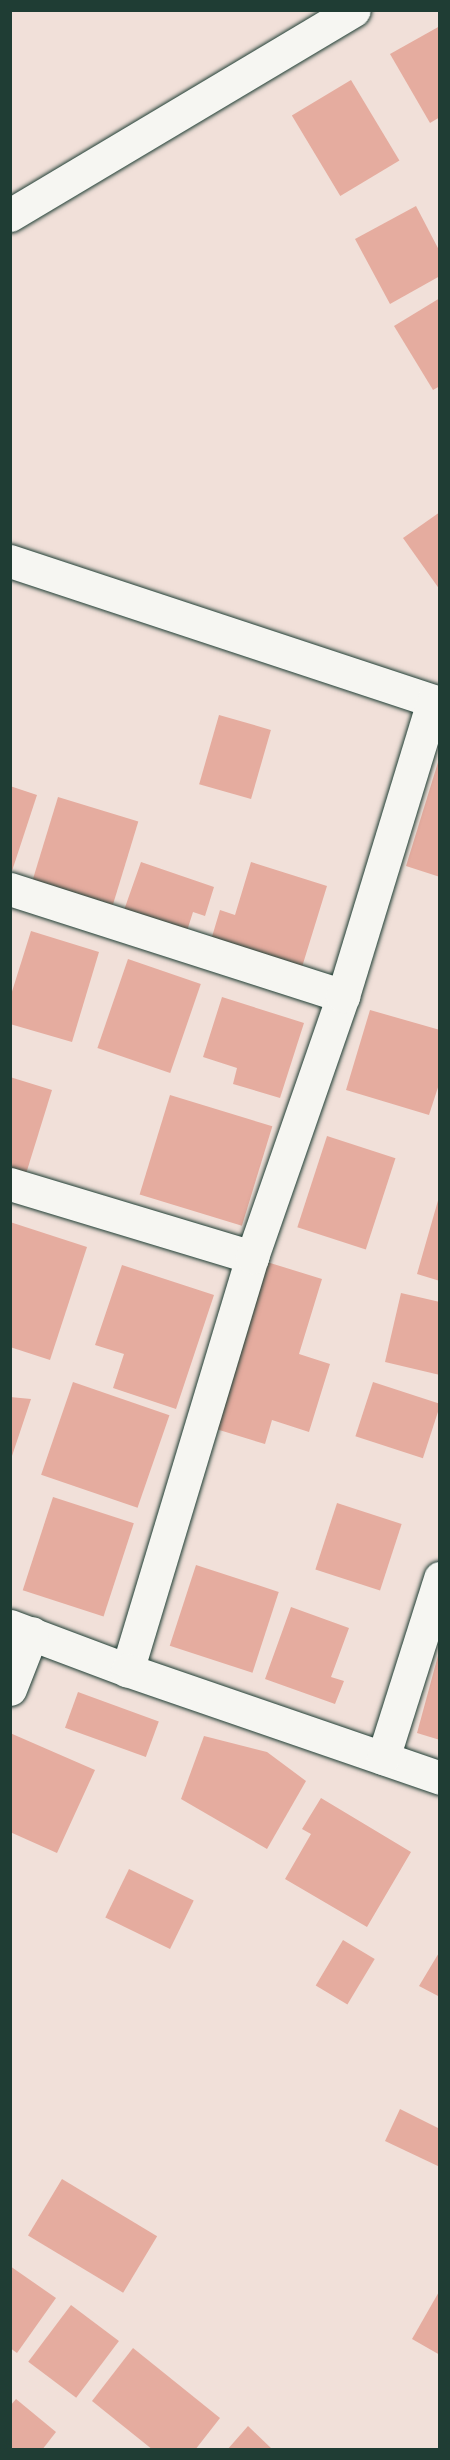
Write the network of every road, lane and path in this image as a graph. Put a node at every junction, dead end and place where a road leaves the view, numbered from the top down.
1 (354, 10) edge
2 (10, 215) edge
3 (10, 561) edge
4 (436, 702) edge
5 (10, 889) edge
6 (343, 996) junction
7 (10, 1184) edge
8 (252, 1257) junction
9 (440, 1578) edge
10 (21, 1630) edge
11 (127, 1670) junction
12 (10, 1689) edge
13 (383, 1758) junction
14 (440, 1778) edge

1 - 2 street
3 - 4 street
4 - 6 street
5 - 6 street
6 - 8 street
7 - 8 street
8 - 11 street
9 - 13 street
10 - 11 street
10 - 12 street
11 - 13 street
13 - 14 street

